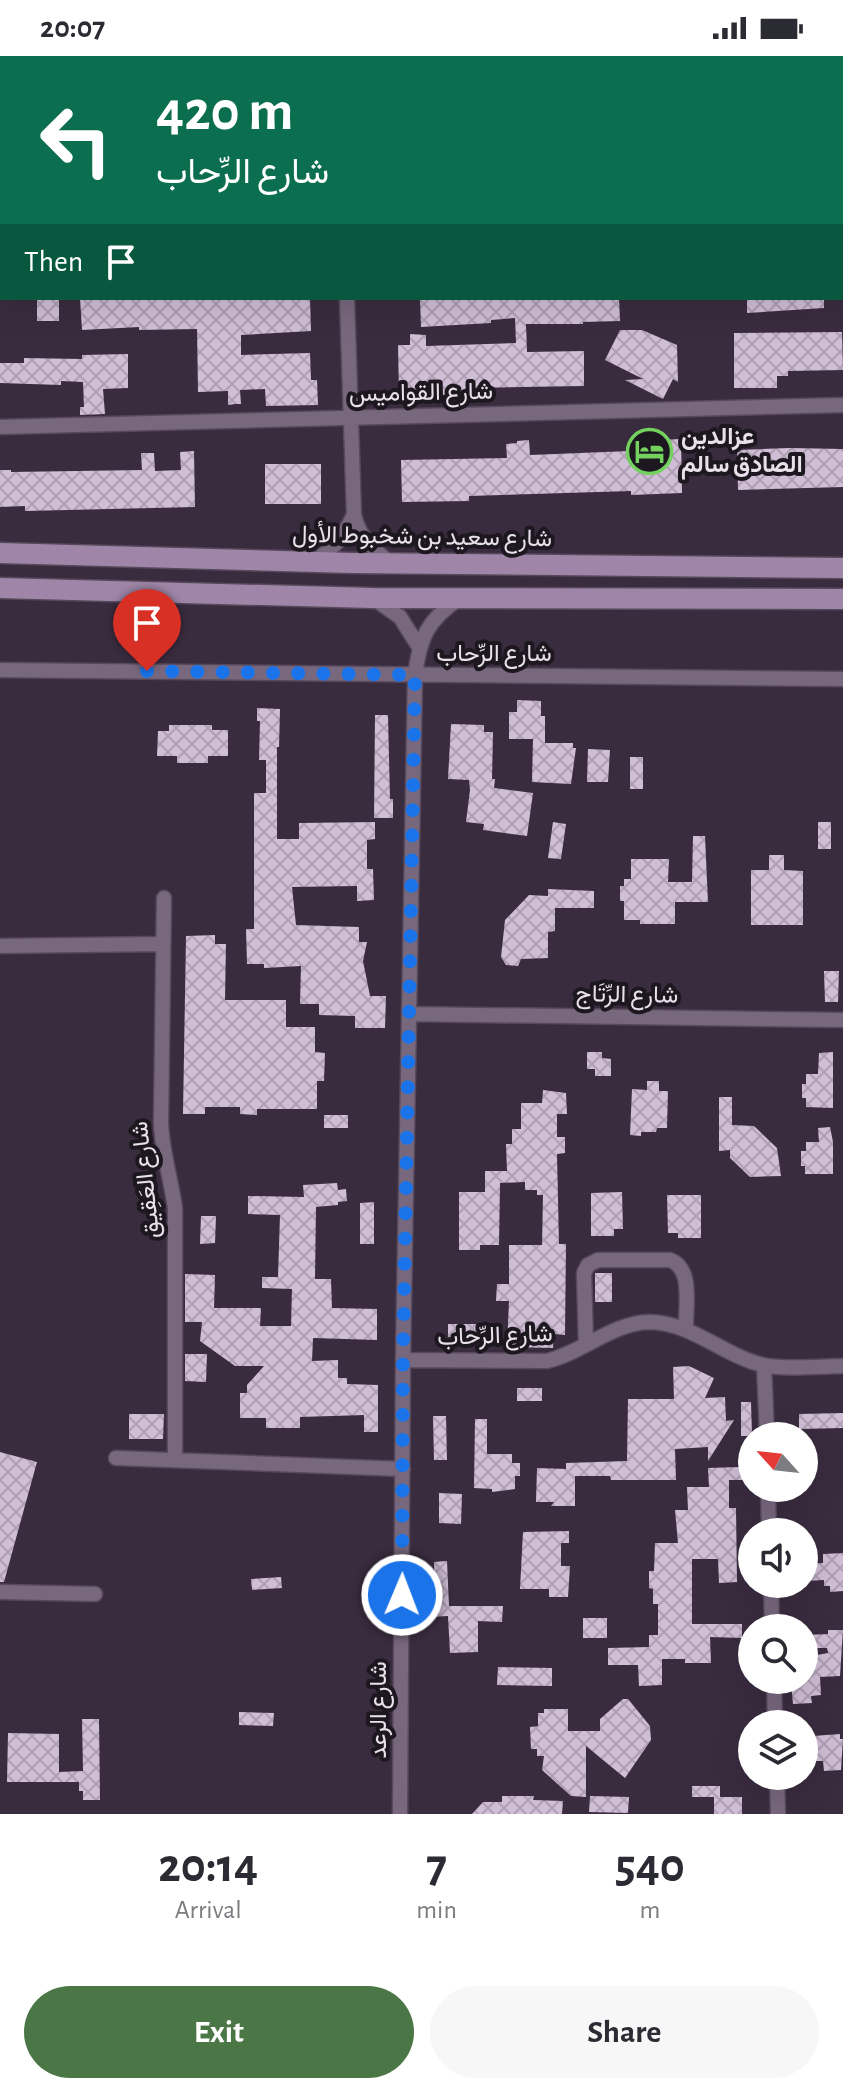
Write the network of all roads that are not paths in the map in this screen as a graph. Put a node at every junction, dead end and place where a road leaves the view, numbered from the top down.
1 (347, 300) edge
2 (843, 405) edge
3 (351, 417) junction
4 (0, 427) edge
5 (354, 515) junction
6 (0, 553) edge
7 (315, 562) junction
8 (391, 563) junction
9 (843, 568) edge
10 (0, 588) edge
11 (372, 598) junction
12 (459, 598) junction
13 (843, 599) edge
14 (419, 647) junction
15 (0, 670) edge
16 (415, 675) junction
17 (843, 679) edge
18 (164, 898) dead end
19 (162, 944) junction
20 (0, 946) edge
21 (410, 1014) junction
22 (843, 1020) edge
23 (686, 1330) junction
24 (586, 1345) junction
25 (403, 1360) junction
26 (764, 1365) junction
27 (843, 1366) edge
28 (766, 1422) edge
29 (116, 1458) dead end
30 (175, 1459) junction
31 (403, 1469) junction
32 (0, 1592) edge
33 (95, 1594) dead end
34 (777, 1790) edge
35 (400, 1814) edge
36 (778, 1814) edge

1 - 3 street
2 - 3 street, شارع القواميس
3 - 4 street, شارع القواميس
3 - 5 street
5 - 7 street
5 - 8 street
6 - 7 main road, شارع سعيد بن شخبوط الأول
7 - 8 main road, شارع سعيد بن شخبوط الأول
8 - 9 main road, شارع سعيد بن شخبوط الأول
10 - 11 main road
11 - 12 main road
11 - 14 street
12 - 13 main road
12 - 14 street, شارع الرعد
14 - 16 street, شارع الرعد
15 - 16 street, شارع الرِّحاب
16 - 17 street, شارع الرِّحاب
16 - 21 street, شارع الرعد
18 - 19 street, شارع العَقِيق
19 - 20 street
19 - 30 street, شارع العَقِيق
21 - 22 street, شارع الرِّتَاج
21 - 25 street, شارع الرعد
23 - 24 street, شارع الرِّحاب
23 - 24 street, شارع الرِّحاب
23 - 26 street, شارع الرِّحاب
24 - 25 street, شارع الرِّحاب
25 - 31 street, شارع الرعد
26 - 27 street, شارع الرِّحاب
26 - 28 street
29 - 30 street
30 - 31 street
31 - 35 street, شارع الرعد
32 - 33 street
34 - 36 street

